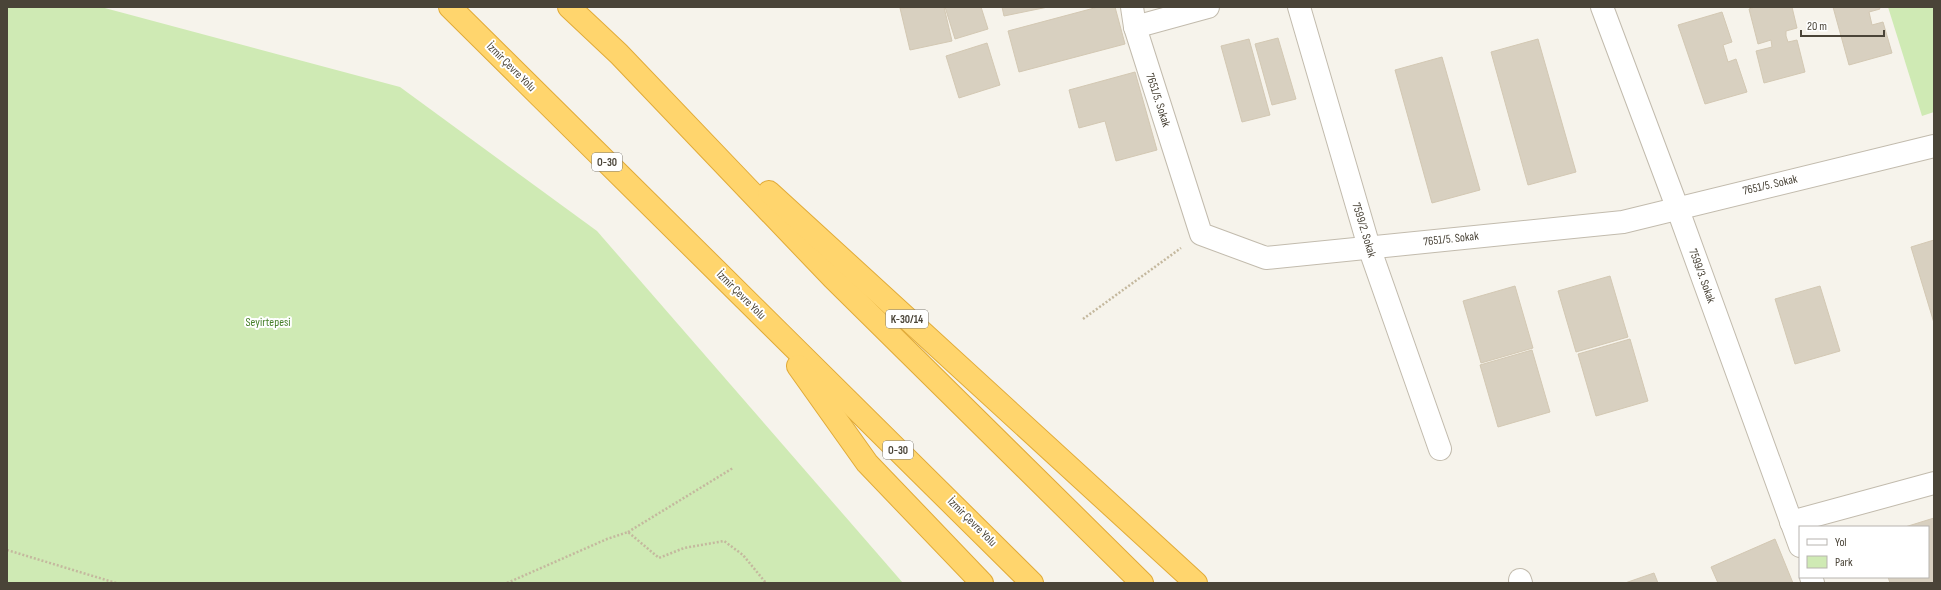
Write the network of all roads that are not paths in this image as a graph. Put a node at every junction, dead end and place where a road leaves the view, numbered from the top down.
1 (450, 7) edge
2 (569, 7) edge
3 (1208, 7) edge
4 (1299, 7) edge
5 (1602, 7) edge
6 (1133, 17) edge
7 (619, 54) junction
8 (1934, 146) edge
9 (1677, 207) junction
10 (1369, 247) junction
11 (764, 317) junction
12 (1440, 449) dead end
13 (1934, 483) edge
14 (1791, 522) junction
15 (1799, 543) edge
16 (982, 583) edge
17 (1032, 583) edge
18 (1142, 583) edge
19 (1196, 583) edge

1 - 11 highway, İzmir Çevre Yolu / O-30
2 - 7 highway
3 - 6 street
4 - 10 street, 7599/2. Sokak
5 - 9 street, 7599/3. Sokak
6 - 10 street, 7651/5. Sokak
7 - 18 highway
7 - 19 highway, K-30/14
8 - 9 street, 7651/5. Sokak
9 - 10 street, 7651/5. Sokak
9 - 14 street, 7599/3. Sokak
10 - 12 street, 7599/2. Sokak
11 - 16 highway
11 - 17 highway, İzmir Çevre Yolu / O-30
13 - 14 street
14 - 15 street, 7599/3. Sokak

